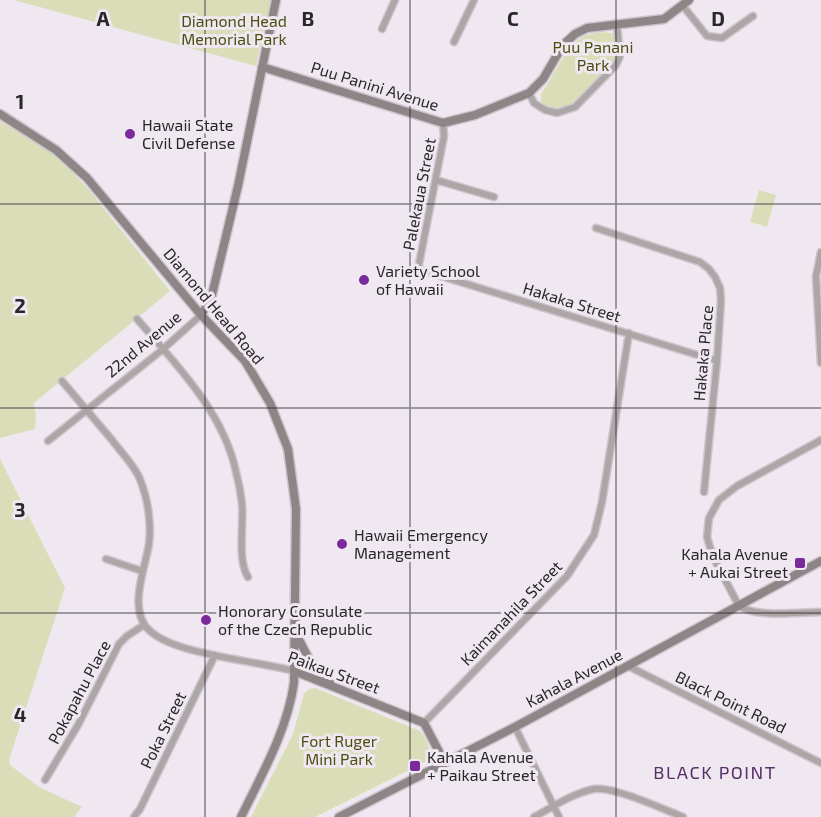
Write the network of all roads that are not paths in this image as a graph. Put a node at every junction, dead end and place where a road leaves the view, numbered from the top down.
1 (276, 0) edge
2 (395, 0) edge
3 (474, 0) edge
4 (686, 3) edge
5 (753, 16) dead end
6 (617, 25) junction
7 (382, 28) dead end
8 (454, 42) dead end
9 (262, 67) junction
10 (529, 93) junction
11 (0, 114) edge
12 (443, 123) junction
13 (436, 180) junction
14 (494, 197) dead end
15 (596, 228) dead end
16 (821, 252) edge
17 (418, 269) joint
18 (201, 315) junction
19 (137, 319) dead end
20 (629, 333) junction
21 (162, 350) junction
22 (717, 361) junction
23 (821, 363) edge
24 (62, 381) dead end
25 (87, 410) junction
26 (821, 440) edge
27 (48, 441) dead end
28 (704, 492) dead end
29 (106, 559) dead end
30 (821, 561) edge
31 (142, 571) junction
32 (248, 577) dead end
33 (739, 606) junction
34 (821, 612) edge
35 (144, 625) junction
36 (295, 630) junction
37 (215, 654) junction
38 (628, 666) junction
39 (294, 671) junction
40 (335, 686) junction
41 (424, 723) junction
42 (515, 727) junction
43 (445, 763) junction
44 (821, 763) edge
45 (45, 780) dead end
46 (554, 807) junction
47 (134, 817) edge
48 (241, 817) edge
49 (339, 817) edge
50 (534, 817) edge
51 (559, 817) edge
52 (683, 817) edge

1 - 9 street, 22nd Avenue
2 - 7 street
3 - 8 street
4 - 5 street
4 - 6 street, Puu Panini Avenue
6 - 10 street, Puu Panini Avenue
6 - 10 street
9 - 12 street, Puu Panini Avenue
9 - 18 street, 22nd Avenue
10 - 12 street, Puu Panini Avenue
11 - 18 street, Diamond Head Road
12 - 13 street, Palekaua Street
13 - 14 street
13 - 17 street, Palekaua Street
15 - 22 street, Hakaka Place
16 - 23 street
17 - 20 street, Hakaka Street
18 - 21 street, 22nd Avenue
18 - 36 street, Diamond Head Road
19 - 21 street
20 - 22 street, Hakaka Street
20 - 41 street, Kaimanahila Street
21 - 25 street, 22nd Avenue
21 - 32 street
22 - 28 street, Hakaka Place
24 - 25 street
25 - 27 street, 22nd Avenue
25 - 31 street
26 - 33 street
29 - 31 street
30 - 33 street, Kahala Avenue
31 - 35 street
33 - 34 street
33 - 38 street, Kahala Avenue
35 - 37 street, Paikau Street
35 - 45 street, Pokapahu Place
36 - 39 street, Diamond Head Road
36 - 40 street
37 - 39 street, Paikau Street
37 - 47 street, Poka Street
38 - 42 street, Kahala Avenue
38 - 44 street, Black Point Road
39 - 40 street, Paikau Street
39 - 48 street, Diamond Head Road
40 - 41 street, Paikau Street
41 - 43 street
42 - 43 street, Kahala Avenue
42 - 46 street
43 - 49 street, Kahala Avenue
46 - 50 street
46 - 51 street
46 - 52 street

